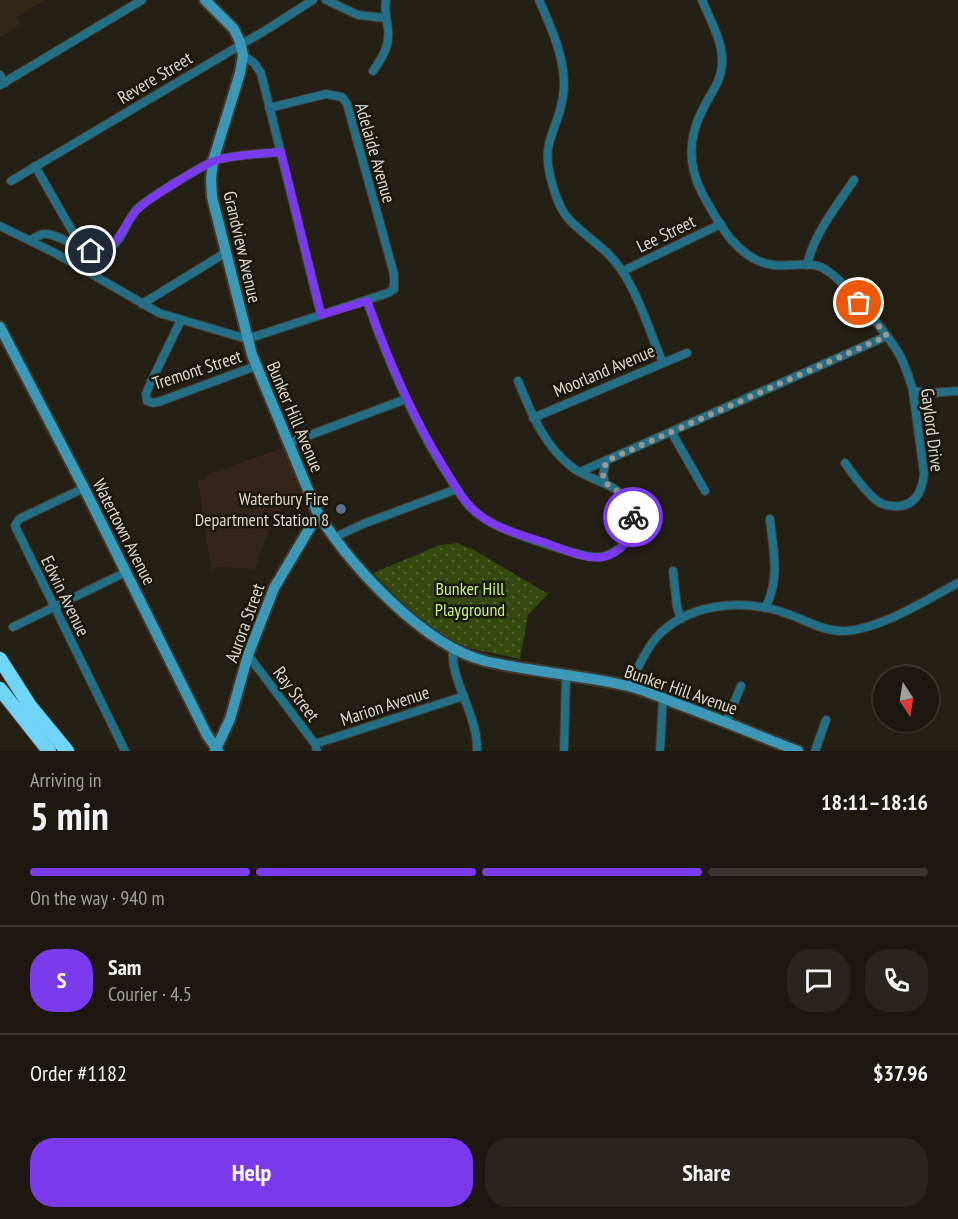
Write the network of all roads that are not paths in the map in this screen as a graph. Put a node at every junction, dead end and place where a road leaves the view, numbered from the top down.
1 (142, 0) edge
2 (313, 0) edge
3 (326, 0) edge
4 (386, 0) edge
5 (539, 0) edge
6 (702, 0) edge
7 (211, 2) edge
8 (385, 18) junction
9 (242, 50) junction
10 (373, 71) dead end
11 (0, 75) edge
12 (2, 84) edge
13 (269, 108) junction
14 (281, 152) junction
15 (213, 161) junction
16 (35, 166) junction
17 (854, 180) dead end
18 (11, 181) dead end
19 (722, 224) junction
20 (0, 226) edge
21 (31, 240) junction
22 (78, 248) junction
23 (225, 253) junction
24 (807, 265) junction
25 (623, 272) junction
26 (367, 301) junction
27 (142, 304) junction
28 (321, 315) junction
29 (181, 320) junction
30 (0, 327) edge
31 (887, 336) junction
32 (247, 339) junction
33 (687, 353) dead end
34 (663, 363) junction
35 (256, 366) junction
36 (518, 381) dead end
37 (913, 391) junction
38 (958, 392) edge
39 (406, 399) junction
40 (533, 418) junction
41 (672, 432) junction
42 (289, 443) junction
43 (606, 461) junction
44 (845, 463) dead end
45 (580, 472) junction
46 (605, 483) junction
47 (84, 488) junction
48 (457, 489) junction
49 (705, 492) dead end
50 (318, 514) junction
51 (770, 519) dead end
52 (333, 538) junction
53 (673, 571) dead end
54 (126, 572) junction
55 (958, 583) edge
56 (54, 607) junction
57 (765, 608) junction
58 (681, 619) junction
59 (13, 627) dead end
60 (453, 649) junction
61 (249, 655) junction
62 (0, 659) edge
63 (566, 675) junction
64 (629, 686) junction
65 (741, 686) dead end
66 (0, 689) edge
67 (464, 696) junction
68 (663, 698) junction
69 (826, 720) dead end
70 (726, 722) junction
71 (316, 748) edge
72 (216, 750) edge
73 (50, 751) edge
74 (67, 751) edge
75 (125, 751) edge
76 (477, 751) edge
77 (564, 751) edge
78 (660, 751) edge
79 (798, 751) edge
80 (815, 751) edge

1 - 12 street
2 - 9 street, Revere Street
3 - 8 street
4 - 8 street
5 - 25 street
6 - 19 street, Gaylord Drive
7 - 9 main road
8 - 10 street
9 - 13 street
9 - 15 main road, Grandview Avenue
9 - 16 street, Revere Street
11 - 12 street
13 - 14 street
13 - 26 street, Adelaide Avenue
14 - 15 street
14 - 28 street
15 - 22 street
15 - 23 main road, Grandview Avenue
16 - 18 street, Revere Street
16 - 22 street
17 - 24 street
19 - 24 street, Gaylord Drive
19 - 25 street, Lee Street
20 - 21 street
21 - 22 street
21 - 27 street
23 - 27 street
23 - 32 main road, Grandview Avenue
24 - 31 street, Gaylord Drive
25 - 34 street
26 - 28 street
26 - 39 street
27 - 29 street
28 - 32 street
29 - 32 street
29 - 35 street, Tremont Street
30 - 47 main road, Watertown Avenue
31 - 37 street, Gaylord Drive
31 - 41 street
32 - 35 main road, Bunker Hill Avenue
33 - 34 street, Moorland Avenue
34 - 40 street, Moorland Avenue
35 - 42 main road, Bunker Hill Avenue
36 - 40 street
37 - 38 street
37 - 44 street, Gaylord Drive
39 - 42 street
39 - 48 street
40 - 45 street
41 - 43 street
41 - 49 street
42 - 50 main road, Bunker Hill Avenue
43 - 45 street
43 - 46 street
45 - 46 street
46 - 48 street
47 - 54 main road, Watertown Avenue
47 - 56 street, Edwin Avenue
48 - 52 street
50 - 52 main road, Bunker Hill Avenue
50 - 61 main road, Aurora Street
51 - 57 street
52 - 60 main road, Bunker Hill Avenue
53 - 58 street
54 - 56 street
54 - 72 main road, Watertown Avenue
55 - 57 street
56 - 59 street
56 - 75 street, Edwin Avenue
57 - 58 street
58 - 64 street
60 - 63 main road, Bunker Hill Avenue
60 - 67 street
61 - 71 street, Ray Street
61 - 72 main road, Aurora Street
62 - 74 highway
63 - 64 main road, Bunker Hill Avenue
63 - 77 street
64 - 68 main road, Bunker Hill Avenue
65 - 70 street
66 - 73 highway
67 - 71 street, Marion Avenue
67 - 76 street
68 - 70 main road, Bunker Hill Avenue
68 - 78 street
69 - 80 street
70 - 79 main road, Bunker Hill Avenue

